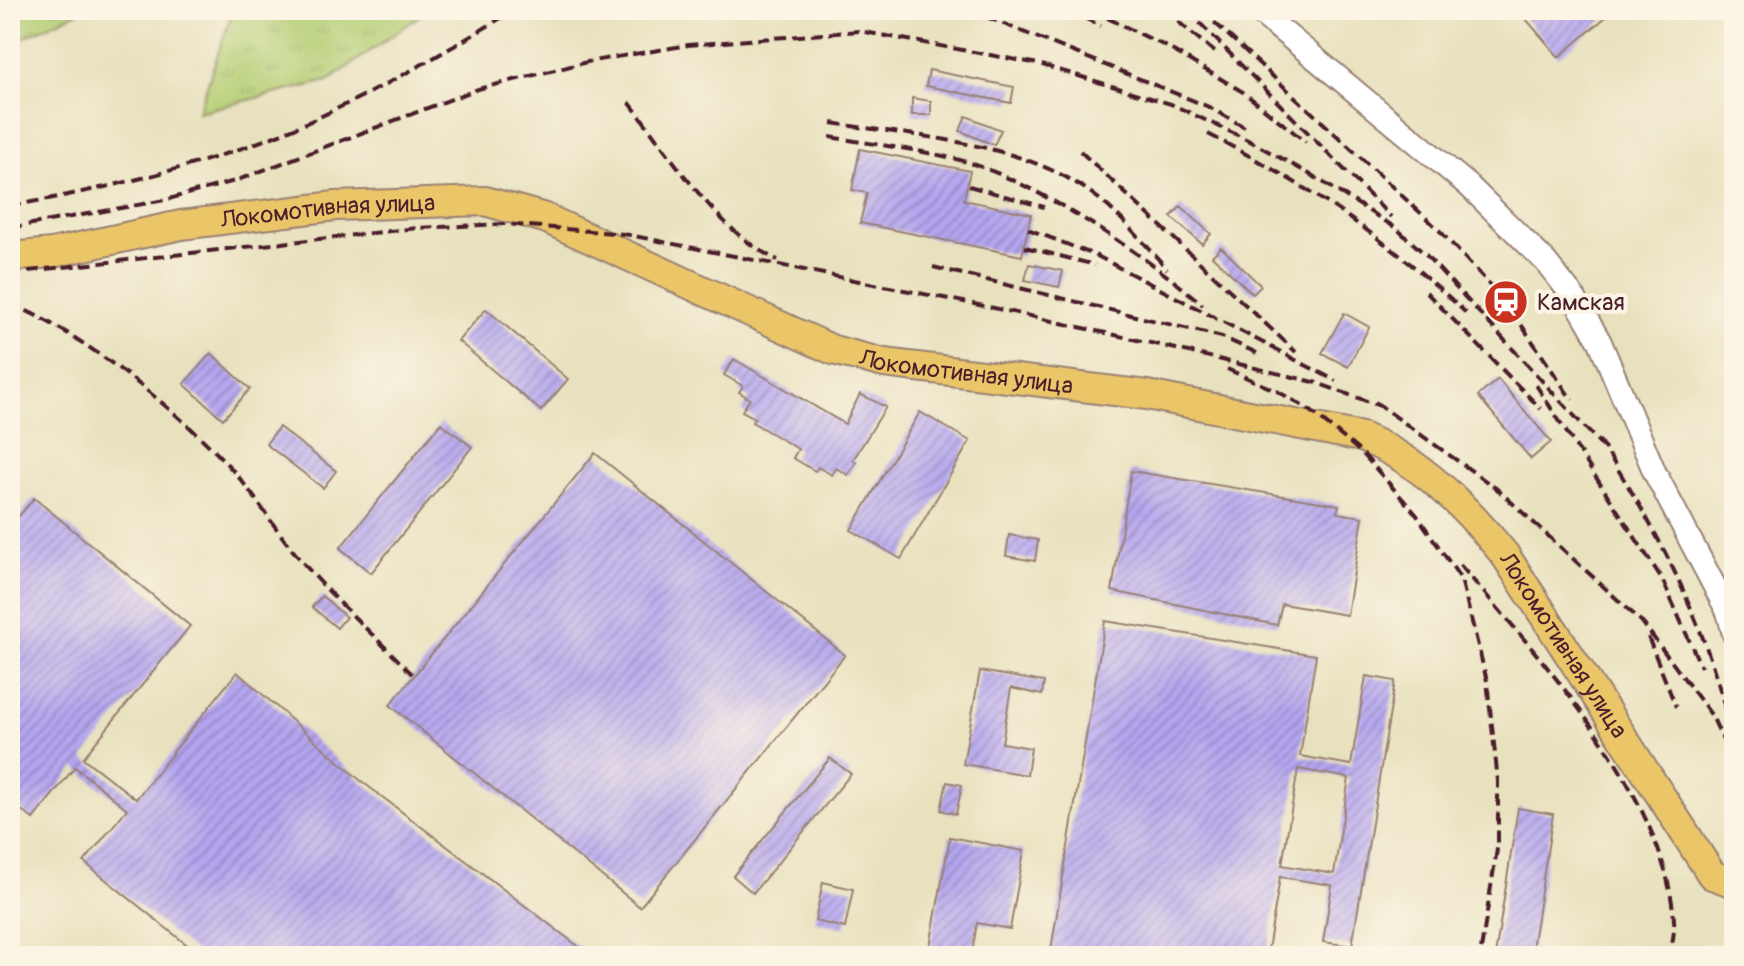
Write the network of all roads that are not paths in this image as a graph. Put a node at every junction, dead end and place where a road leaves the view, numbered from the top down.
1 (1257, 10) edge
2 (10, 257) edge
3 (1734, 634) edge
4 (1734, 883) edge

1 - 3 street
2 - 4 main road, Локомотивная улица

